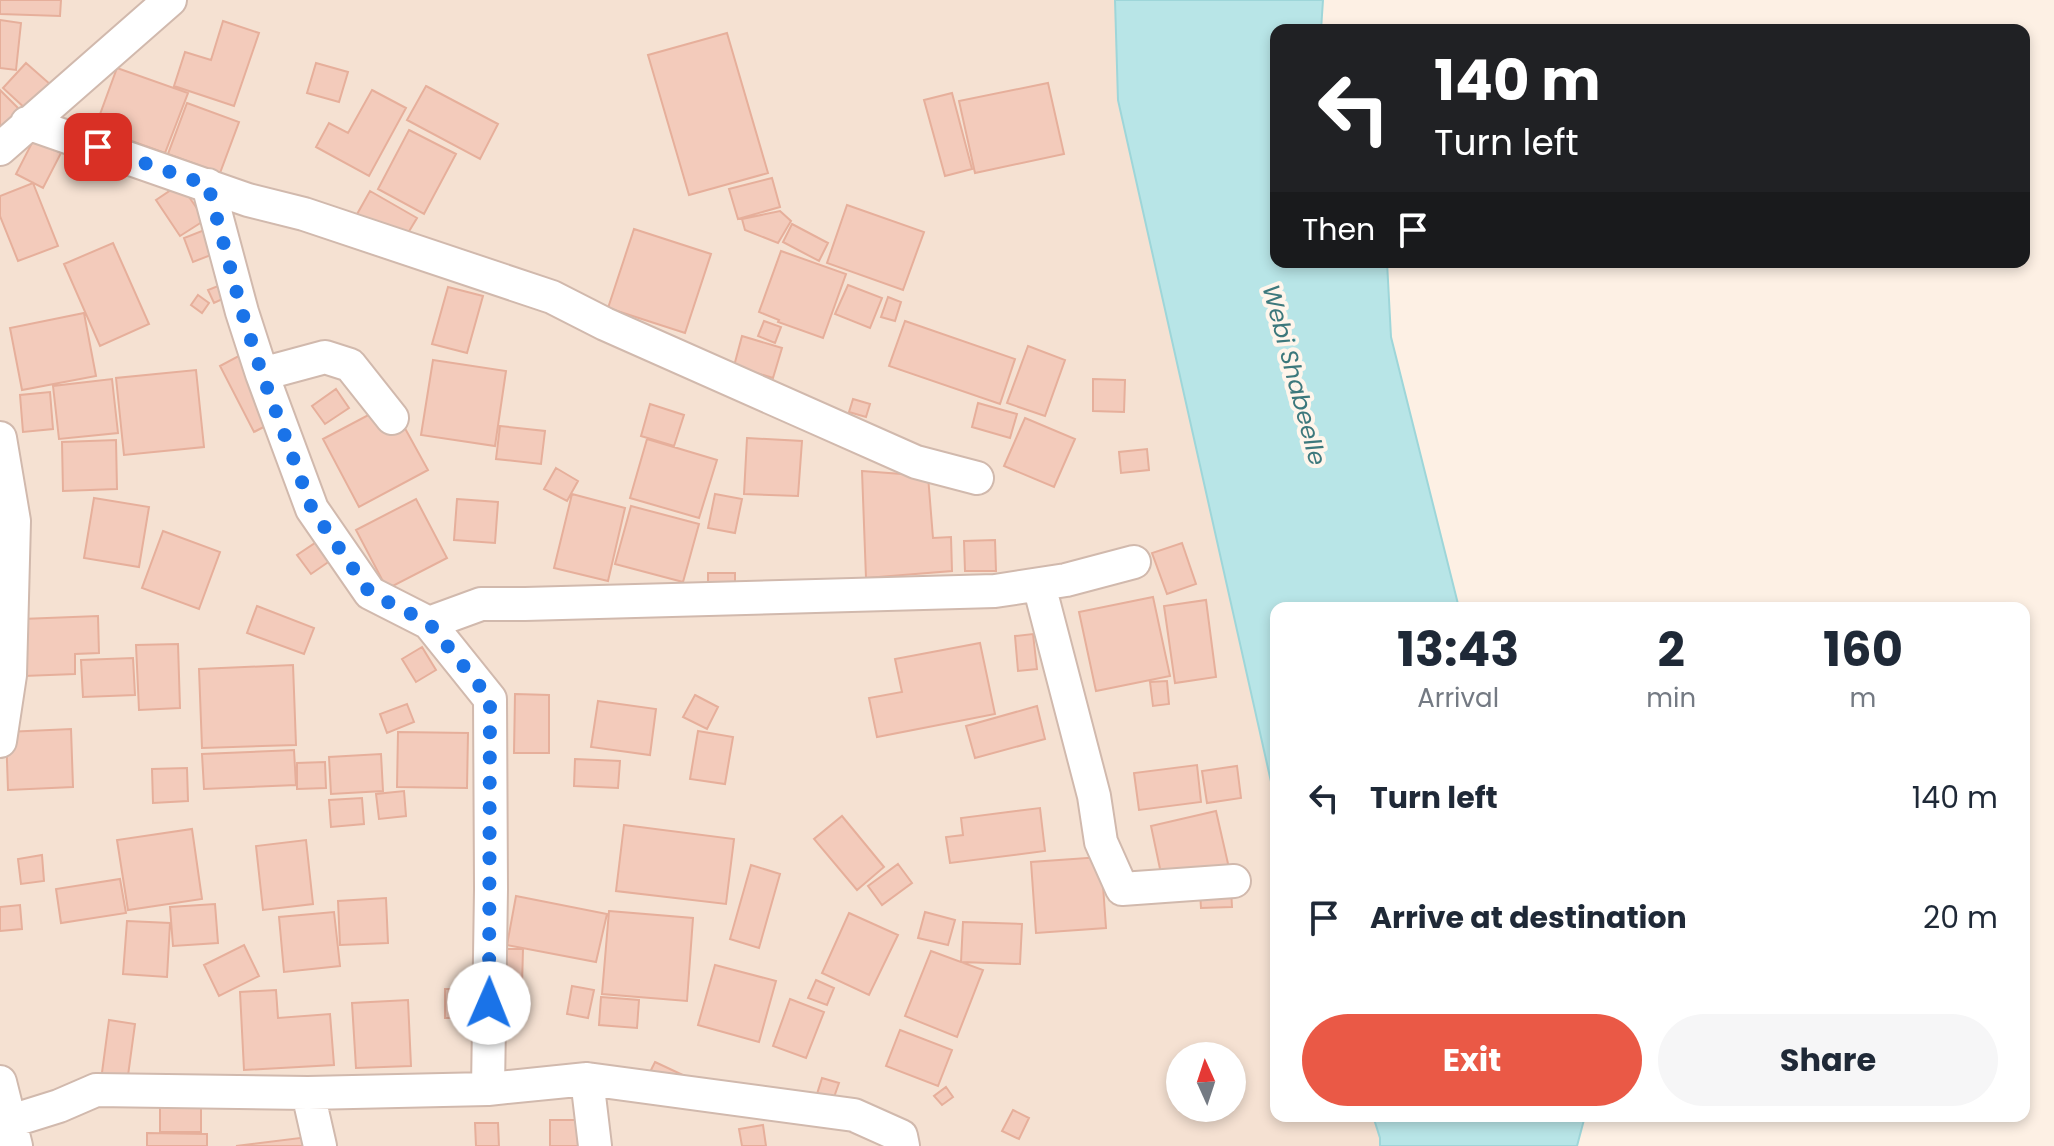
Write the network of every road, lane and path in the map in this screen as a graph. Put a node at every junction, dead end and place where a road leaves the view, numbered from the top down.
1 (170, 0) edge
2 (27, 123) junction
3 (0, 149) edge
4 (208, 185) junction
5 (262, 374) junction
6 (392, 418) dead end
7 (0, 438) edge
8 (977, 478) dead end
9 (1134, 562) dead end
10 (1039, 585) junction
11 (429, 623) junction
12 (0, 741) edge
13 (1234, 881) dead end
14 (587, 1079) junction
15 (0, 1082) edge
16 (488, 1089) junction
17 (308, 1093) junction
18 (9, 1130) edge
19 (320, 1146) edge
20 (595, 1146) edge
21 (903, 1146) edge

1 - 2 street
2 - 3 street
2 - 4 street
4 - 5 street
4 - 8 street
5 - 6 street
5 - 11 street
7 - 12 street
9 - 10 street
10 - 11 street
10 - 13 street
11 - 16 street
14 - 16 street
14 - 20 street
14 - 21 street
15 - 18 street
16 - 17 street
17 - 18 street
17 - 19 street

